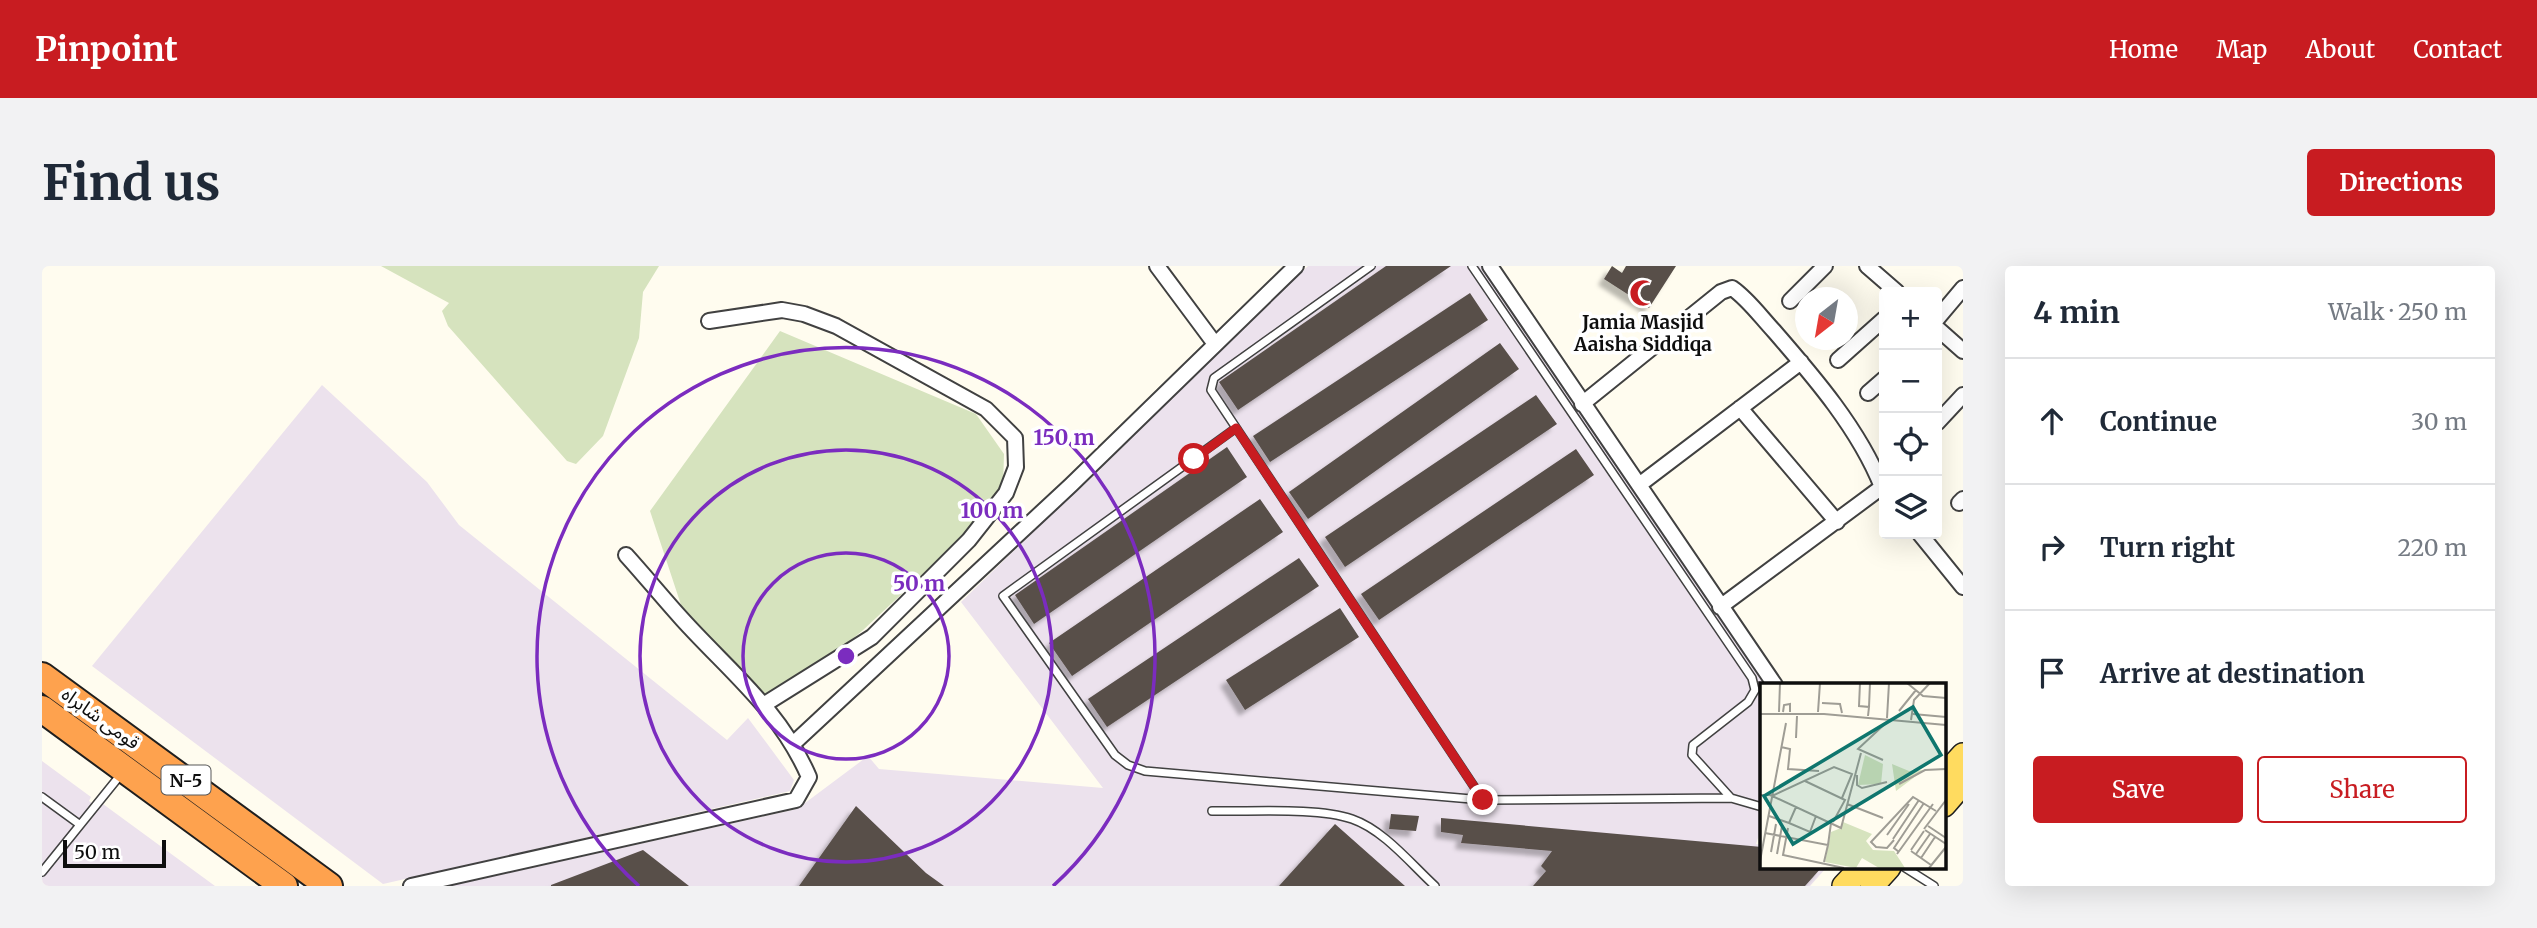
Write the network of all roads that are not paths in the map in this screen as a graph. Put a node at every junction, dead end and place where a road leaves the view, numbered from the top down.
1 (1157, 266) edge
2 (1296, 266) edge
3 (1371, 266) edge
4 (1472, 266) edge
5 (1490, 266) edge
6 (1825, 266) edge
7 (1876, 269) edge
8 (1892, 287) edge
9 (1963, 288) edge
10 (1790, 301) dead end
11 (1942, 320) edge
12 (709, 321) dead end
13 (1879, 323) edge
14 (1942, 332) edge
15 (1215, 344) junction
16 (1963, 351) edge
17 (1838, 360) dead end
18 (1801, 362) junction
19 (1879, 383) edge
20 (1868, 393) dead end
21 (1963, 395) edge
22 (1582, 404) junction
23 (1740, 408) junction
24 (1942, 418) edge
25 (1236, 428) junction
26 (1879, 478) edge
27 (1639, 485) junction
28 (1879, 491) edge
29 (1837, 522) junction
30 (1924, 539) edge
31 (626, 555) dead end
32 (1963, 587) edge
33 (1720, 607) junction
34 (42, 676) edge
35 (1774, 683) edge
36 (765, 704) junction
37 (42, 709) edge
38 (794, 743) junction
39 (1963, 755) edge
40 (125, 770) junction
41 (1946, 774) edge
42 (1963, 783) edge
43 (42, 797) edge
44 (1731, 798) junction
45 (1483, 800) junction
46 (1946, 803) edge
47 (1760, 806) edge
48 (1212, 811) dead end
49 (79, 824) junction
50 (1860, 869) edge
51 (1887, 869) edge
52 (1907, 869) edge
53 (42, 872) edge
54 (284, 886) edge
55 (329, 886) edge
56 (411, 886) edge
57 (1435, 886) edge
58 (1844, 886) edge
59 (1872, 886) edge
60 (1934, 886) edge

1 - 15 street
2 - 15 street
3 - 25 lane
4 - 44 lane
5 - 22 street
6 - 10 street
7 - 8 street
9 - 11 street
12 - 36 street
13 - 17 street
14 - 16 street
15 - 38 street
18 - 22 street
18 - 23 street
18 - 26 street
19 - 20 street
21 - 24 street
22 - 27 street
23 - 27 street
23 - 29 street
25 - 45 lane
25 - 45 lane
27 - 33 street
28 - 29 street
29 - 33 street
30 - 32 street
31 - 36 street
33 - 35 street
34 - 55 highway, قومی شاہراہ / N-5
36 - 38 street
37 - 40 highway, قومی شاہراہ / N-5
38 - 56 street
39 - 41 main road
40 - 49 lane
40 - 54 highway, قومی شاہراہ / N-5
42 - 46 main road
43 - 49 lane
44 - 45 lane
44 - 47 lane
48 - 57 lane
49 - 53 lane
50 - 58 main road
51 - 59 main road
52 - 60 lane

